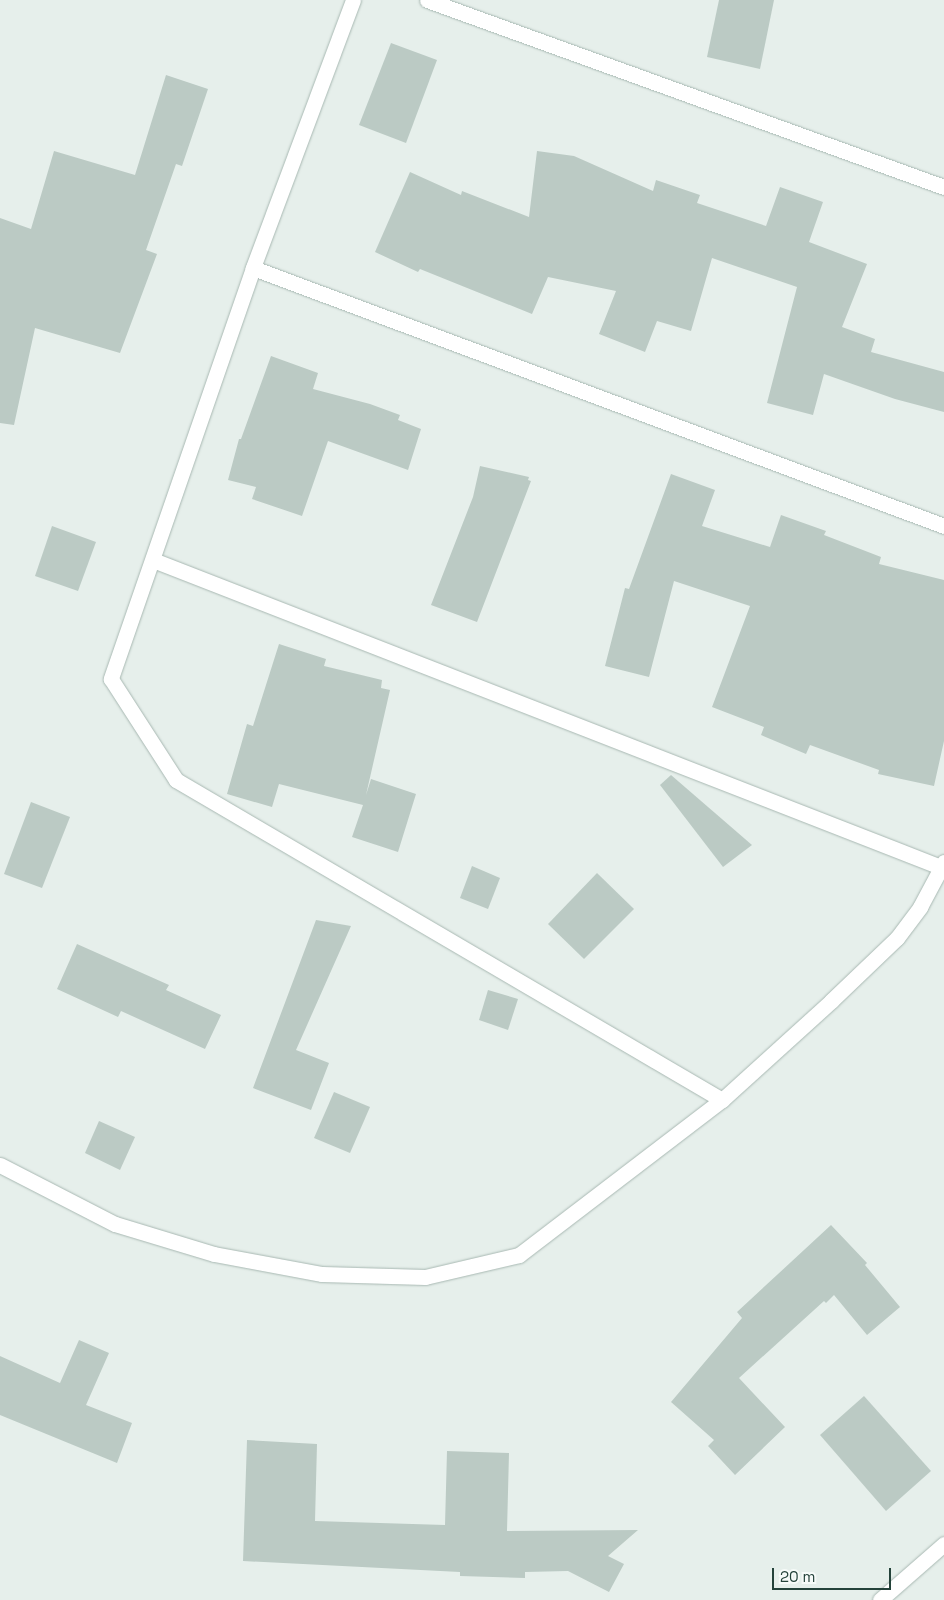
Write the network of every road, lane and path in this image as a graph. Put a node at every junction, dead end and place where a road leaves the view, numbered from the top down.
1 (353, 0) edge
2 (428, 0) edge
3 (944, 187) edge
4 (253, 268) junction
5 (944, 526) edge
6 (153, 560) junction
7 (942, 864) edge
8 (722, 1100) junction
9 (0, 1164) edge
10 (944, 1544) edge
11 (880, 1600) edge

1 - 4 street
2 - 3 street
4 - 5 street
4 - 6 street
6 - 7 street
6 - 8 street
7 - 8 street
8 - 9 street
10 - 11 street

